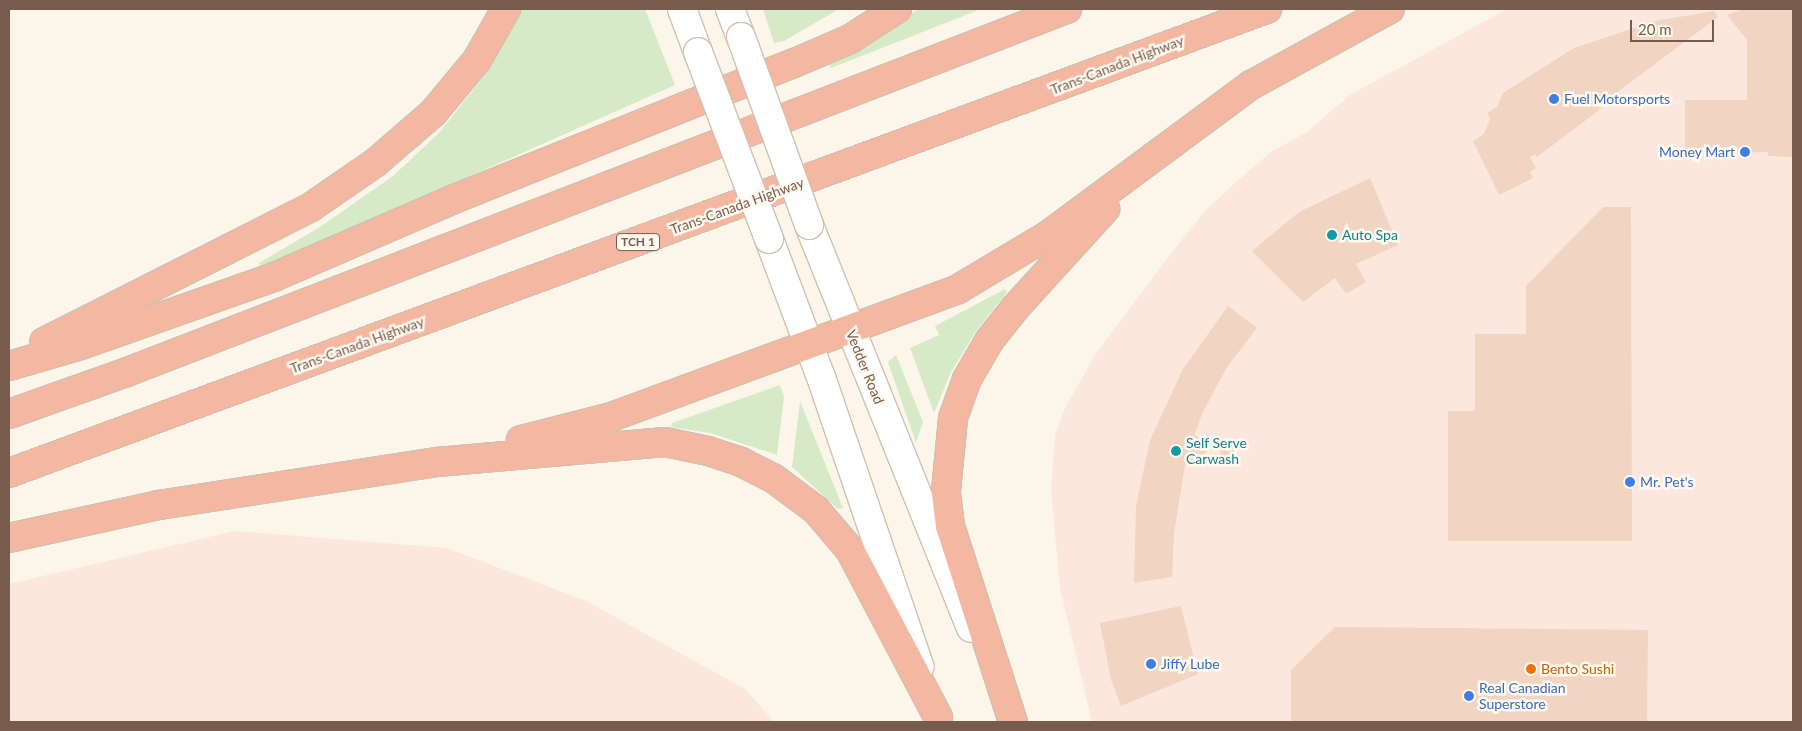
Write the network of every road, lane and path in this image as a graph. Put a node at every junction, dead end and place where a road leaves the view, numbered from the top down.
1 (506, 9) edge
2 (682, 9) edge
3 (730, 9) edge
4 (897, 9) edge
5 (1067, 9) edge
6 (1267, 9) edge
7 (1390, 9) edge
8 (1143, 168) junction
9 (851, 330) junction
10 (809, 346) junction
11 (9, 360) edge
12 (9, 366) edge
13 (9, 414) edge
14 (437, 462) junction
15 (9, 472) edge
16 (9, 538) edge
17 (939, 720) edge
18 (1011, 722) edge

1 - 11 highway
2 - 10 main road, bridge
3 - 9 main road, Vedder Road, bridge
4 - 12 highway
5 - 13 highway
6 - 15 highway, Trans-Canada Highway / TCH 1
7 - 8 highway
8 - 9 highway
8 - 18 highway
9 - 10 highway
9 - 18 main road, Vedder Road
10 - 14 highway
10 - 17 main road
14 - 16 highway
14 - 17 highway

